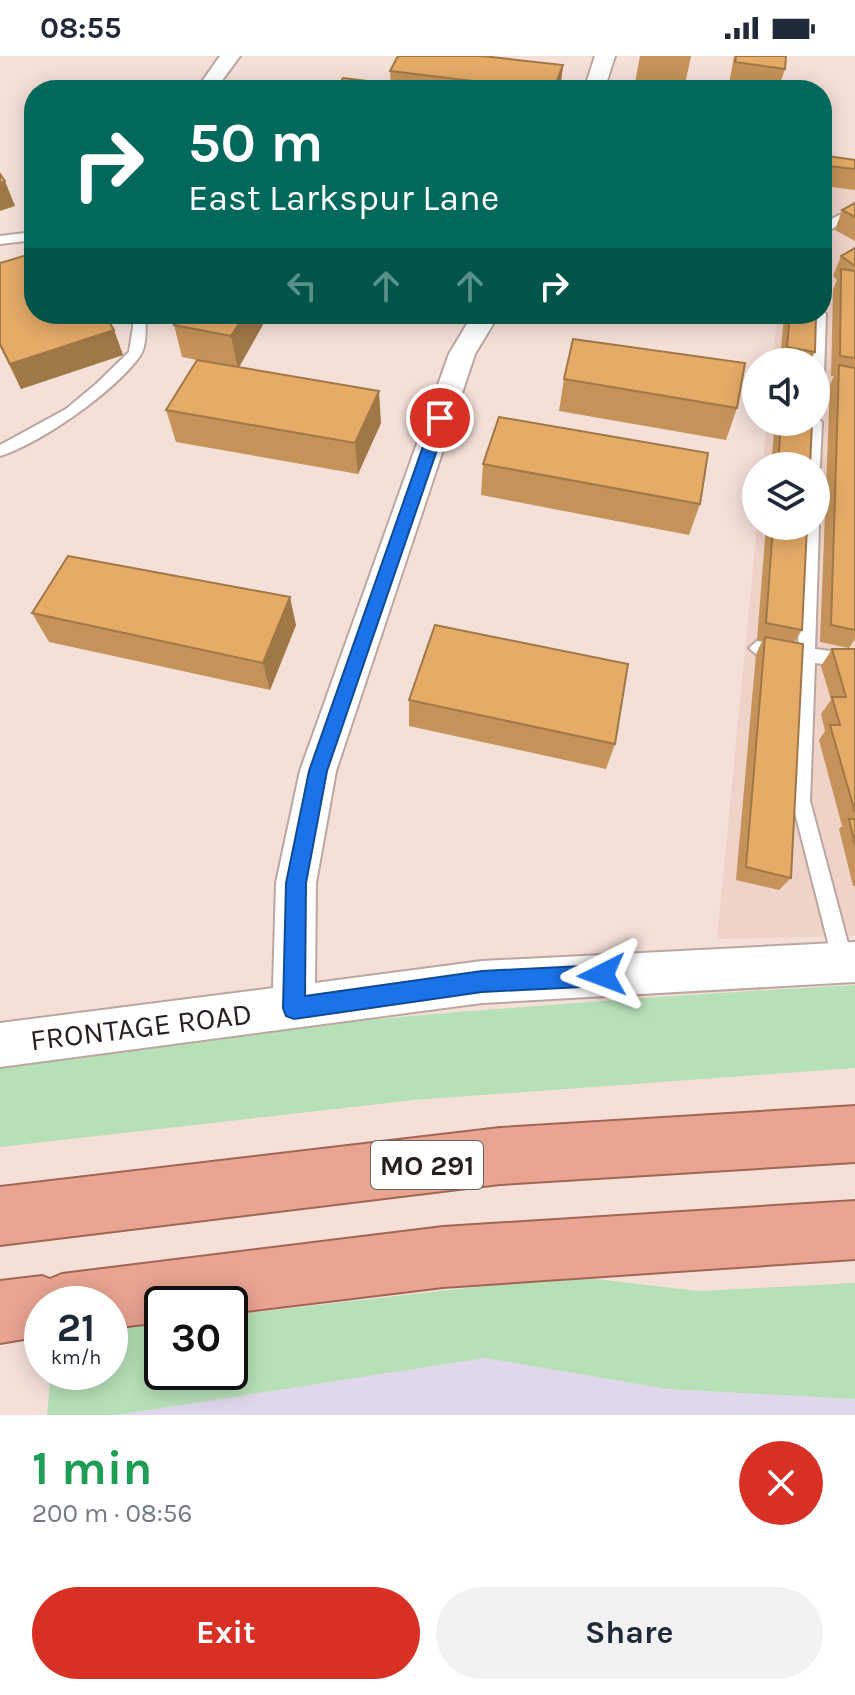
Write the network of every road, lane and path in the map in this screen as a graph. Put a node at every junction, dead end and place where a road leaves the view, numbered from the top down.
1 (230, 56) edge
2 (605, 56) edge
3 (212, 80) edge
4 (597, 80) edge
5 (855, 210) edge
6 (832, 223) edge
7 (24, 237) edge
8 (0, 240) edge
9 (140, 324) edge
10 (480, 324) edge
11 (820, 324) edge
12 (821, 348) edge
13 (0, 451) edge
14 (810, 540) edge
15 (757, 648) dead end
16 (805, 656) junction
17 (855, 661) edge
18 (849, 962) edge
19 (294, 1008) junction
20 (0, 1045) edge
21 (855, 1134) edge
22 (0, 1216) edge
23 (855, 1230) edge
24 (128, 1296) edge
25 (24, 1309) edge
26 (0, 1312) edge

1 - 3 street
2 - 4 street
5 - 6 lane
7 - 8 lane
9 - 13 lane
10 - 19 street
11 - 12 lane
14 - 16 lane
15 - 16 lane
16 - 17 lane
16 - 18 lane
18 - 19 street, FRONTAGE ROAD
19 - 20 street, FRONTAGE ROAD
21 - 22 highway, MO 291
23 - 24 highway
25 - 26 highway

